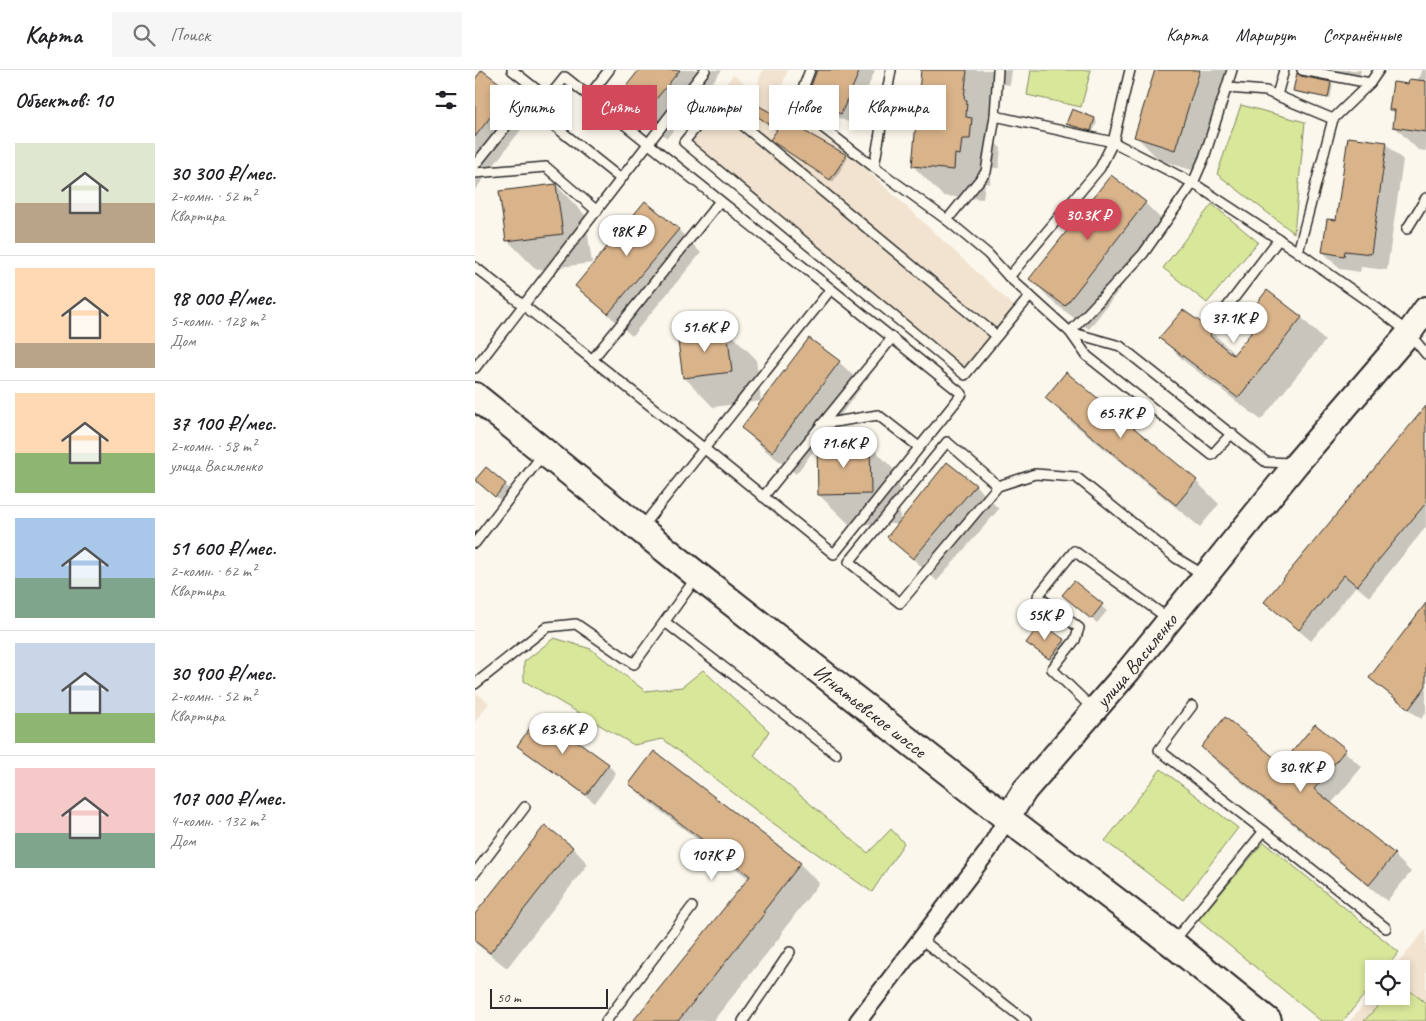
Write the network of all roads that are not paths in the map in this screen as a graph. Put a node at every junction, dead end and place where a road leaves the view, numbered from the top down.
1 (512, 70) edge
2 (609, 70) edge
3 (705, 70) edge
4 (810, 70) edge
5 (891, 70) edge
6 (998, 70) edge
7 (1130, 70) edge
8 (1232, 70) edge
9 (1284, 70) edge
10 (1302, 70) edge
11 (1379, 70) edge
12 (1370, 83) junction
13 (597, 85) edge
14 (694, 85) edge
15 (1227, 88) junction
16 (582, 90) edge
17 (1277, 96) junction
18 (995, 116) junction
19 (1333, 119) junction
20 (667, 120) edge
21 (632, 130) edge
22 (694, 130) edge
23 (749, 130) edge
24 (1113, 142) junction
25 (649, 144) junction
26 (475, 165) edge
27 (874, 167) junction
28 (475, 173) edge
29 (621, 180) junction
30 (1193, 183) junction
31 (1426, 198) edge
32 (720, 201) junction
33 (597, 211) junction
34 (947, 220) junction
35 (1407, 228) dead end
36 (1279, 239) junction
37 (1299, 252) junction
38 (475, 267) edge
39 (1009, 277) junction
40 (831, 289) junction
41 (1030, 296) junction
42 (523, 306) junction
43 (1426, 309) edge
44 (1221, 315) dead end
45 (1070, 332) junction
46 (1409, 334) junction
47 (997, 336) junction
48 (891, 338) junction
49 (1426, 354) edge
50 (592, 360) junction
51 (475, 368) edge
52 (475, 396) edge
53 (823, 424) junction
54 (1232, 433) junction
55 (919, 447) junction
56 (703, 449) junction
57 (545, 452) junction
58 (1297, 463) junction
59 (999, 486) junction
60 (763, 497) junction
61 (640, 529) junction
62 (475, 543) edge
63 (697, 576) junction
64 (1206, 576) junction
65 (1170, 619) junction
66 (665, 622) junction
67 (475, 684) edge
68 (1192, 706) dead end
69 (1094, 711) junction
70 (836, 754) dead end
71 (525, 807) dead end
72 (1007, 818) junction
73 (1264, 830) junction
74 (475, 873) edge
75 (692, 907) dead end
76 (1386, 928) dead end
77 (922, 940) junction
78 (1173, 944) junction
79 (790, 952) dead end
80 (606, 1021) edge
81 (743, 1021) edge
82 (858, 1021) edge
83 (1026, 1021) edge
84 (1268, 1021) edge

1 - 26 lane
2 - 13 lane
3 - 14 lane
4 - 27 lane
5 - 27 lane
6 - 18 lane
7 - 24 lane
8 - 15 lane
9 - 17 lane
10 - 12 lane
11 - 12 lane
12 - 19 lane
15 - 17 lane
15 - 30 lane
16 - 29 lane
17 - 19 lane
18 - 24 lane
18 - 34 lane
19 - 37 lane
20 - 25 lane
21 - 25 lane
22 - 47 lane
23 - 47 lane
24 - 30 lane
24 - 39 lane
25 - 29 lane
25 - 32 lane
27 - 34 lane
28 - 33 lane
29 - 33 lane
30 - 36 lane
30 - 45 lane
31 - 35 lane
32 - 40 lane
32 - 50 lane
33 - 42 lane
34 - 39 lane
36 - 37 lane
36 - 44 lane
37 - 46 lane
38 - 42 lane
39 - 41 lane
40 - 48 lane
40 - 56 lane
41 - 45 lane
41 - 47 lane
42 - 50 lane
42 - 51 lane
43 - 46 main road, улица Василенко
45 - 54 lane
45 - 54 lane
46 - 49 lane
46 - 58 main road, улица Василенко
48 - 53 lane
48 - 55 lane
50 - 56 lane
52 - 57 main road, Игнатьевское шоссе
53 - 55 lane
53 - 60 lane
54 - 58 lane
55 - 60 lane
56 - 60 lane
56 - 61 lane
57 - 61 main road, Игнатьевское шоссе
57 - 62 lane
58 - 64 main road, улица Василенко
59 - 59 lane
59 - 64 lane
61 - 63 main road, Игнатьевское шоссе
63 - 66 lane
63 - 72 main road, Игнатьевское шоссе
64 - 65 main road, улица Василенко
65 - 69 main road, улица Василенко
65 - 69 lane
66 - 67 lane
66 - 70 lane
68 - 73 lane
69 - 72 main road, улица Василенко
71 - 74 lane
72 - 77 street, улица Василенко
72 - 78 main road, Игнатьевское шоссе
73 - 76 lane
73 - 78 lane
75 - 80 lane
77 - 82 street, улица Василенко
77 - 83 lane
78 - 84 main road, Игнатьевское шоссе
79 - 81 lane

